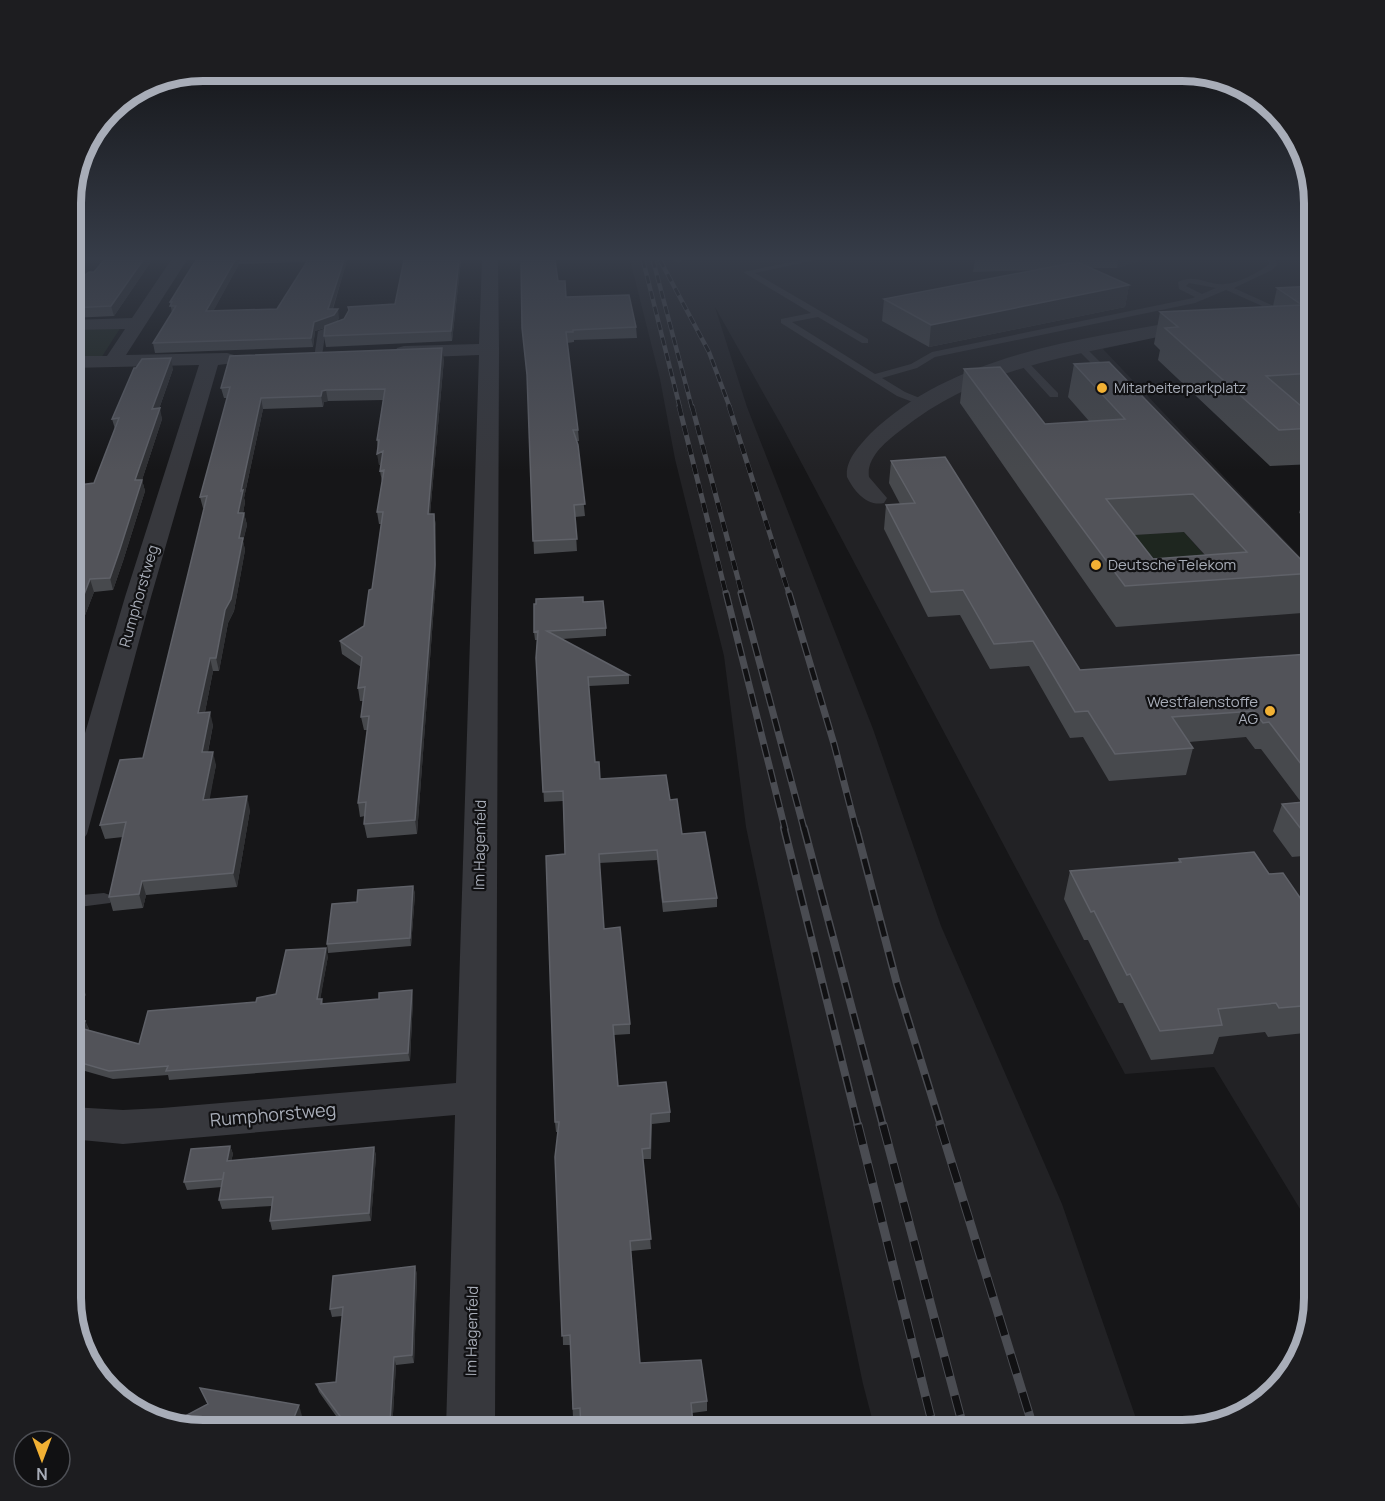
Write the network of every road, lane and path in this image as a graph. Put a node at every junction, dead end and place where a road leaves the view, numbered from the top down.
1 (132, 330) edge
2 (332, 330) edge
3 (490, 330) edge
4 (799, 330) edge
5 (847, 330) edge
6 (1048, 330) edge
7 (1164, 330) edge
8 (865, 341) dead end
9 (1081, 348) junction
10 (490, 349) junction
11 (386, 353) edge
12 (340, 355) edge
13 (317, 356) junction
14 (293, 357) edge
15 (245, 359) edge
16 (210, 360) junction
17 (81, 362) edge
18 (112, 362) junction
19 (1023, 362) junction
20 (874, 377) junction
21 (1121, 388) edge
22 (1054, 395) dead end
23 (923, 403) junction
24 (876, 498) dead end
25 (81, 799) edge
26 (104, 899) dead end
27 (81, 901) edge
28 (476, 1097) junction
29 (81, 1124) edge
30 (470, 1420) edge

1 - 18 street
2 - 13 lane
3 - 10 street, Im Hagenfeld
4 - 20 lane
5 - 8 lane
6 - 20 lane
7 - 9 street
9 - 19 street
9 - 21 lane
10 - 11 street
10 - 28 street, Im Hagenfeld
12 - 13 street
13 - 14 street
15 - 16 street
16 - 18 street
16 - 25 street, Rumphorstweg
17 - 18 street
19 - 22 lane
19 - 23 street
20 - 23 lane
23 - 24 street
26 - 27 lane
28 - 29 street, Rumphorstweg
28 - 30 street, Im Hagenfeld

